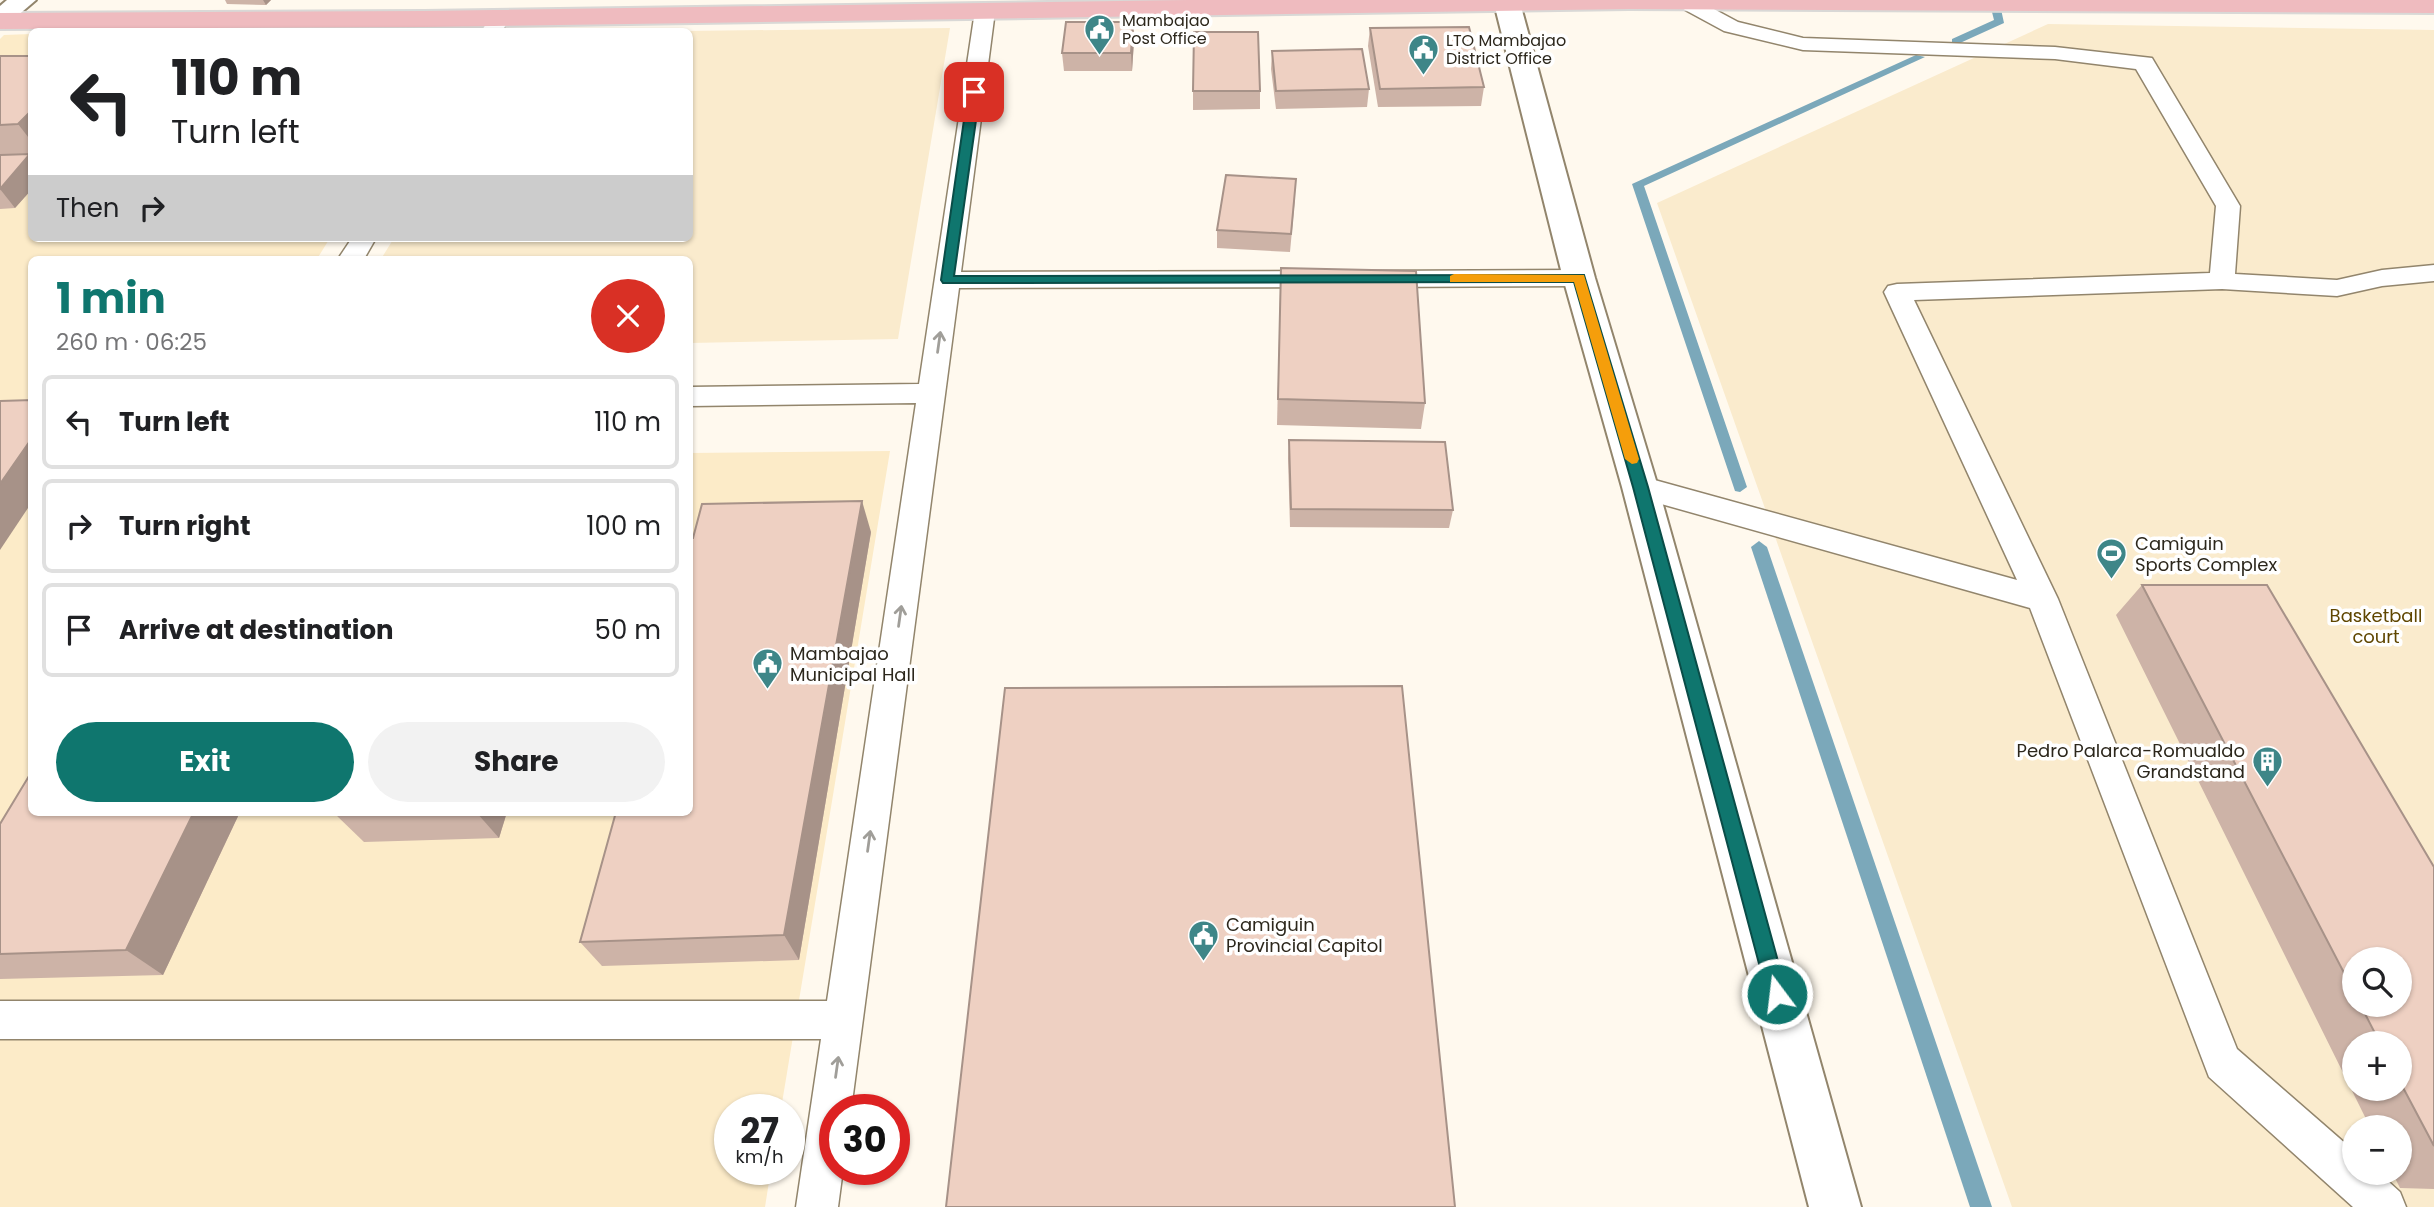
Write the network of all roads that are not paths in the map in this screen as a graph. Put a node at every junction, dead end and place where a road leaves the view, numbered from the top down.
1 (23, 0) edge
2 (1629, 0) edge
3 (1683, 1) edge
4 (1507, 3) junction
5 (2434, 5) edge
6 (985, 11) junction
7 (0, 19) edge
8 (495, 25) edge
9 (2434, 272) edge
10 (1579, 278) junction
11 (947, 280) junction
12 (2222, 281) junction
13 (932, 393) junction
14 (693, 396) edge
15 (1640, 487) junction
16 (2042, 599) junction
17 (0, 1020) edge
18 (843, 1020) junction
19 (817, 1207) edge
20 (1835, 1207) edge
21 (2385, 1207) edge

1 - 7 street
2 - 3 main road
2 - 4 main road
3 - 5 main road
3 - 12 lane
4 - 6 main road
4 - 10 street
6 - 8 main road
6 - 11 lane
7 - 8 main road
9 - 12 lane
10 - 11 lane
10 - 15 street
13 -> 11 lane
12 - 16 lane
13 - 14 lane
18 -> 13 lane
15 - 16 lane
15 - 20 street
16 - 21 lane
17 - 18 lane
19 -> 18 lane

